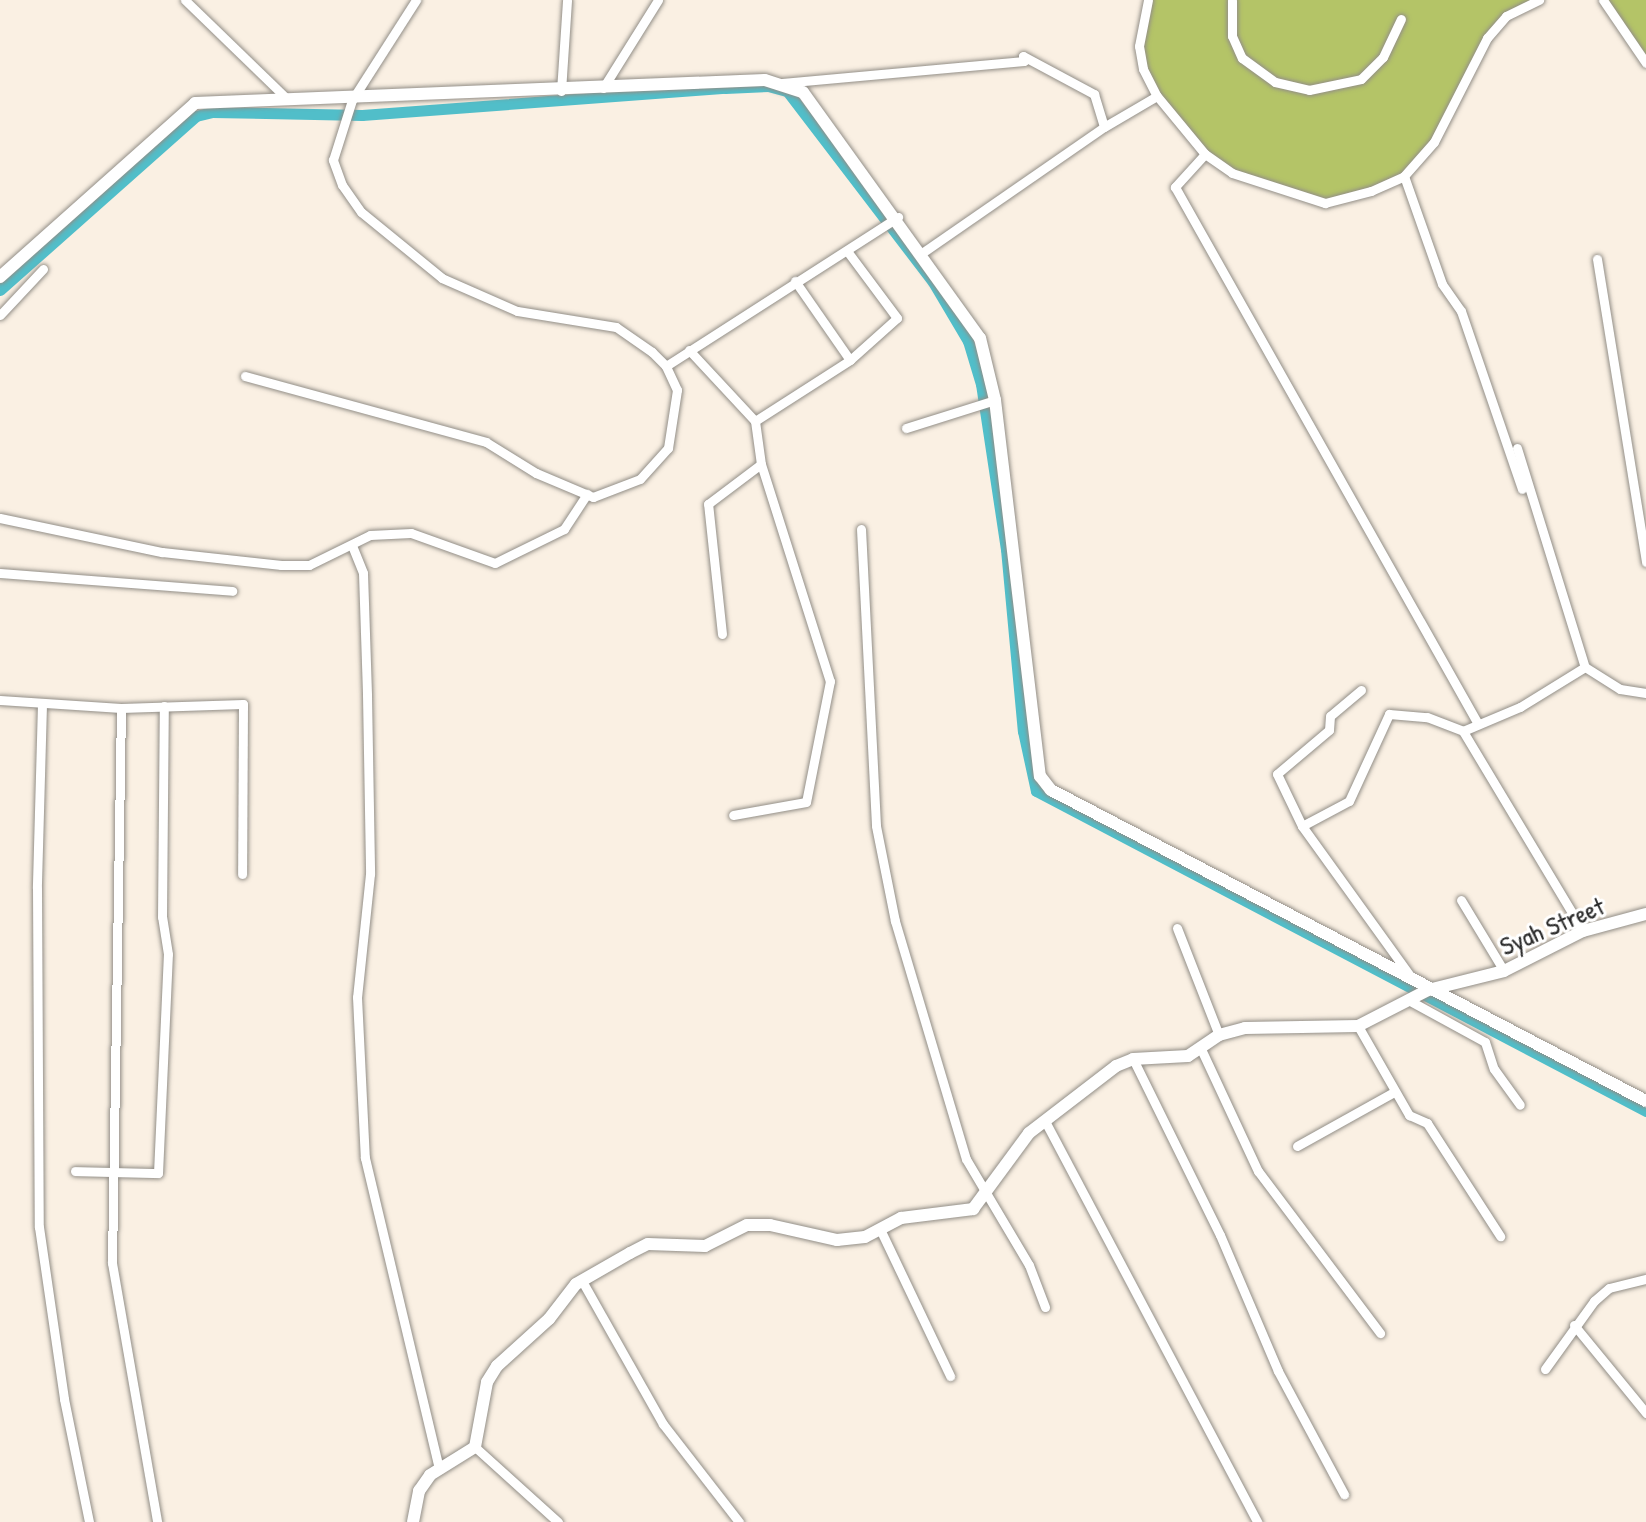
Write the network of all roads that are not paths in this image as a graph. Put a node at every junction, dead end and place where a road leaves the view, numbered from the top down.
1 (185, 0) edge
2 (416, 0) edge
3 (567, 0) edge
4 (658, 0) edge
5 (1148, 0) edge
6 (1232, 0) edge
7 (1539, 0) edge
8 (1603, 0) edge
9 (1401, 19) dead end
10 (1646, 63) edge
11 (779, 83) junction
12 (603, 88) junction
13 (561, 91) junction
14 (1157, 96) junction
15 (285, 97) junction
16 (349, 110) junction
17 (1104, 127) junction
18 (1205, 154) junction
19 (1404, 176) junction
20 (891, 223) junction
21 (847, 251) junction
22 (922, 253) junction
23 (1597, 259) dead end
24 (43, 269) dead end
25 (0, 277) edge
26 (795, 281) junction
27 (0, 315) edge
28 (689, 350) junction
29 (850, 360) junction
30 (666, 366) junction
31 (245, 376) dead end
32 (988, 402) junction
33 (755, 421) junction
34 (906, 428) dead end
35 (1517, 448) dead end
36 (761, 464) junction
37 (1522, 489) dead end
38 (587, 494) junction
39 (0, 518) edge
40 (861, 529) dead end
41 (353, 548) junction
42 (1646, 562) edge
43 (0, 573) edge
44 (232, 591) dead end
45 (722, 634) dead end
46 (1585, 667) junction
47 (1361, 690) dead end
48 (1646, 693) edge
49 (0, 700) edge
50 (42, 704) junction
51 (164, 706) junction
52 (121, 708) junction
53 (1477, 722) junction
54 (1463, 731) junction
55 (733, 815) dead end
56 (1302, 826) junction
57 (242, 874) dead end
58 (1461, 900) dead end
59 (1646, 914) edge
60 (1177, 928) dead end
61 (1583, 931) junction
62 (1504, 971) junction
63 (1419, 993) junction
64 (1358, 1026) junction
65 (1219, 1035) junction
66 (1201, 1049) junction
67 (1133, 1059) junction
68 (1394, 1092) junction
69 (1646, 1101) edge
70 (1520, 1105) dead end
71 (1045, 1121) junction
72 (1297, 1146) dead end
73 (114, 1170) junction
74 (75, 1171) dead end
75 (987, 1194) junction
76 (880, 1229) junction
77 (1500, 1236) dead end
78 (1646, 1279) edge
79 (582, 1281) junction
80 (1045, 1307) dead end
81 (1574, 1325) junction
82 (1380, 1333) dead end
83 (1545, 1369) dead end
84 (950, 1376) dead end
85 (1646, 1413) edge
86 (475, 1447) junction
87 (439, 1469) junction
88 (1344, 1494) dead end
89 (89, 1522) edge
90 (157, 1522) edge
91 (413, 1522) edge
92 (558, 1522) edge
93 (739, 1522) edge
94 (1257, 1522) edge

1 - 15 street
2 - 16 street
3 - 13 street
4 - 12 street
5 - 14 street
6 - 9 street
7 - 19 street
8 - 10 street
11 - 12 street
11 - 17 street
11 - 20 street
12 - 13 street
13 - 16 street
14 - 17 street
14 - 18 street
15 - 16 street
15 - 25 street
16 - 30 street
17 - 22 street
18 - 19 street
18 - 53 street
19 - 37 street
20 - 21 street
20 - 22 street
21 - 26 street
21 - 29 street
22 - 32 street
23 - 42 street
24 - 27 street
26 - 28 street
26 - 29 street
28 - 30 street
28 - 33 street
29 - 33 street
30 - 38 street
31 - 38 street
32 - 34 street
32 - 63 street
33 - 36 street
35 - 46 street
36 - 45 street
36 - 55 street
38 - 41 street
39 - 41 street
40 - 75 street
41 - 87 street
43 - 44 street
46 - 48 street
46 - 53 street
47 - 56 street
49 - 50 street
50 - 52 street
50 - 89 street
51 - 52 street
51 - 57 street
51 - 73 street
52 - 73 street
53 - 54 street
54 - 56 street
54 - 61 street
56 - 63 street
58 - 62 street
59 - 61 street, Syah Street
60 - 65 street
61 - 62 street, Syah Street
62 - 63 street, Syah Street
63 - 64 street, Syah Street
63 - 69 street
63 - 70 street
64 - 65 street
64 - 68 street
65 - 66 street
66 - 67 street
66 - 82 street
67 - 71 street
67 - 88 street
68 - 72 street
68 - 77 street
71 - 75 street
71 - 94 street
73 - 74 street
73 - 90 street
75 - 76 street
75 - 80 street
76 - 79 street
76 - 84 street
78 - 81 street
79 - 86 street
79 - 93 street
81 - 83 street
81 - 85 street
86 - 87 street
86 - 92 street
87 - 91 street

